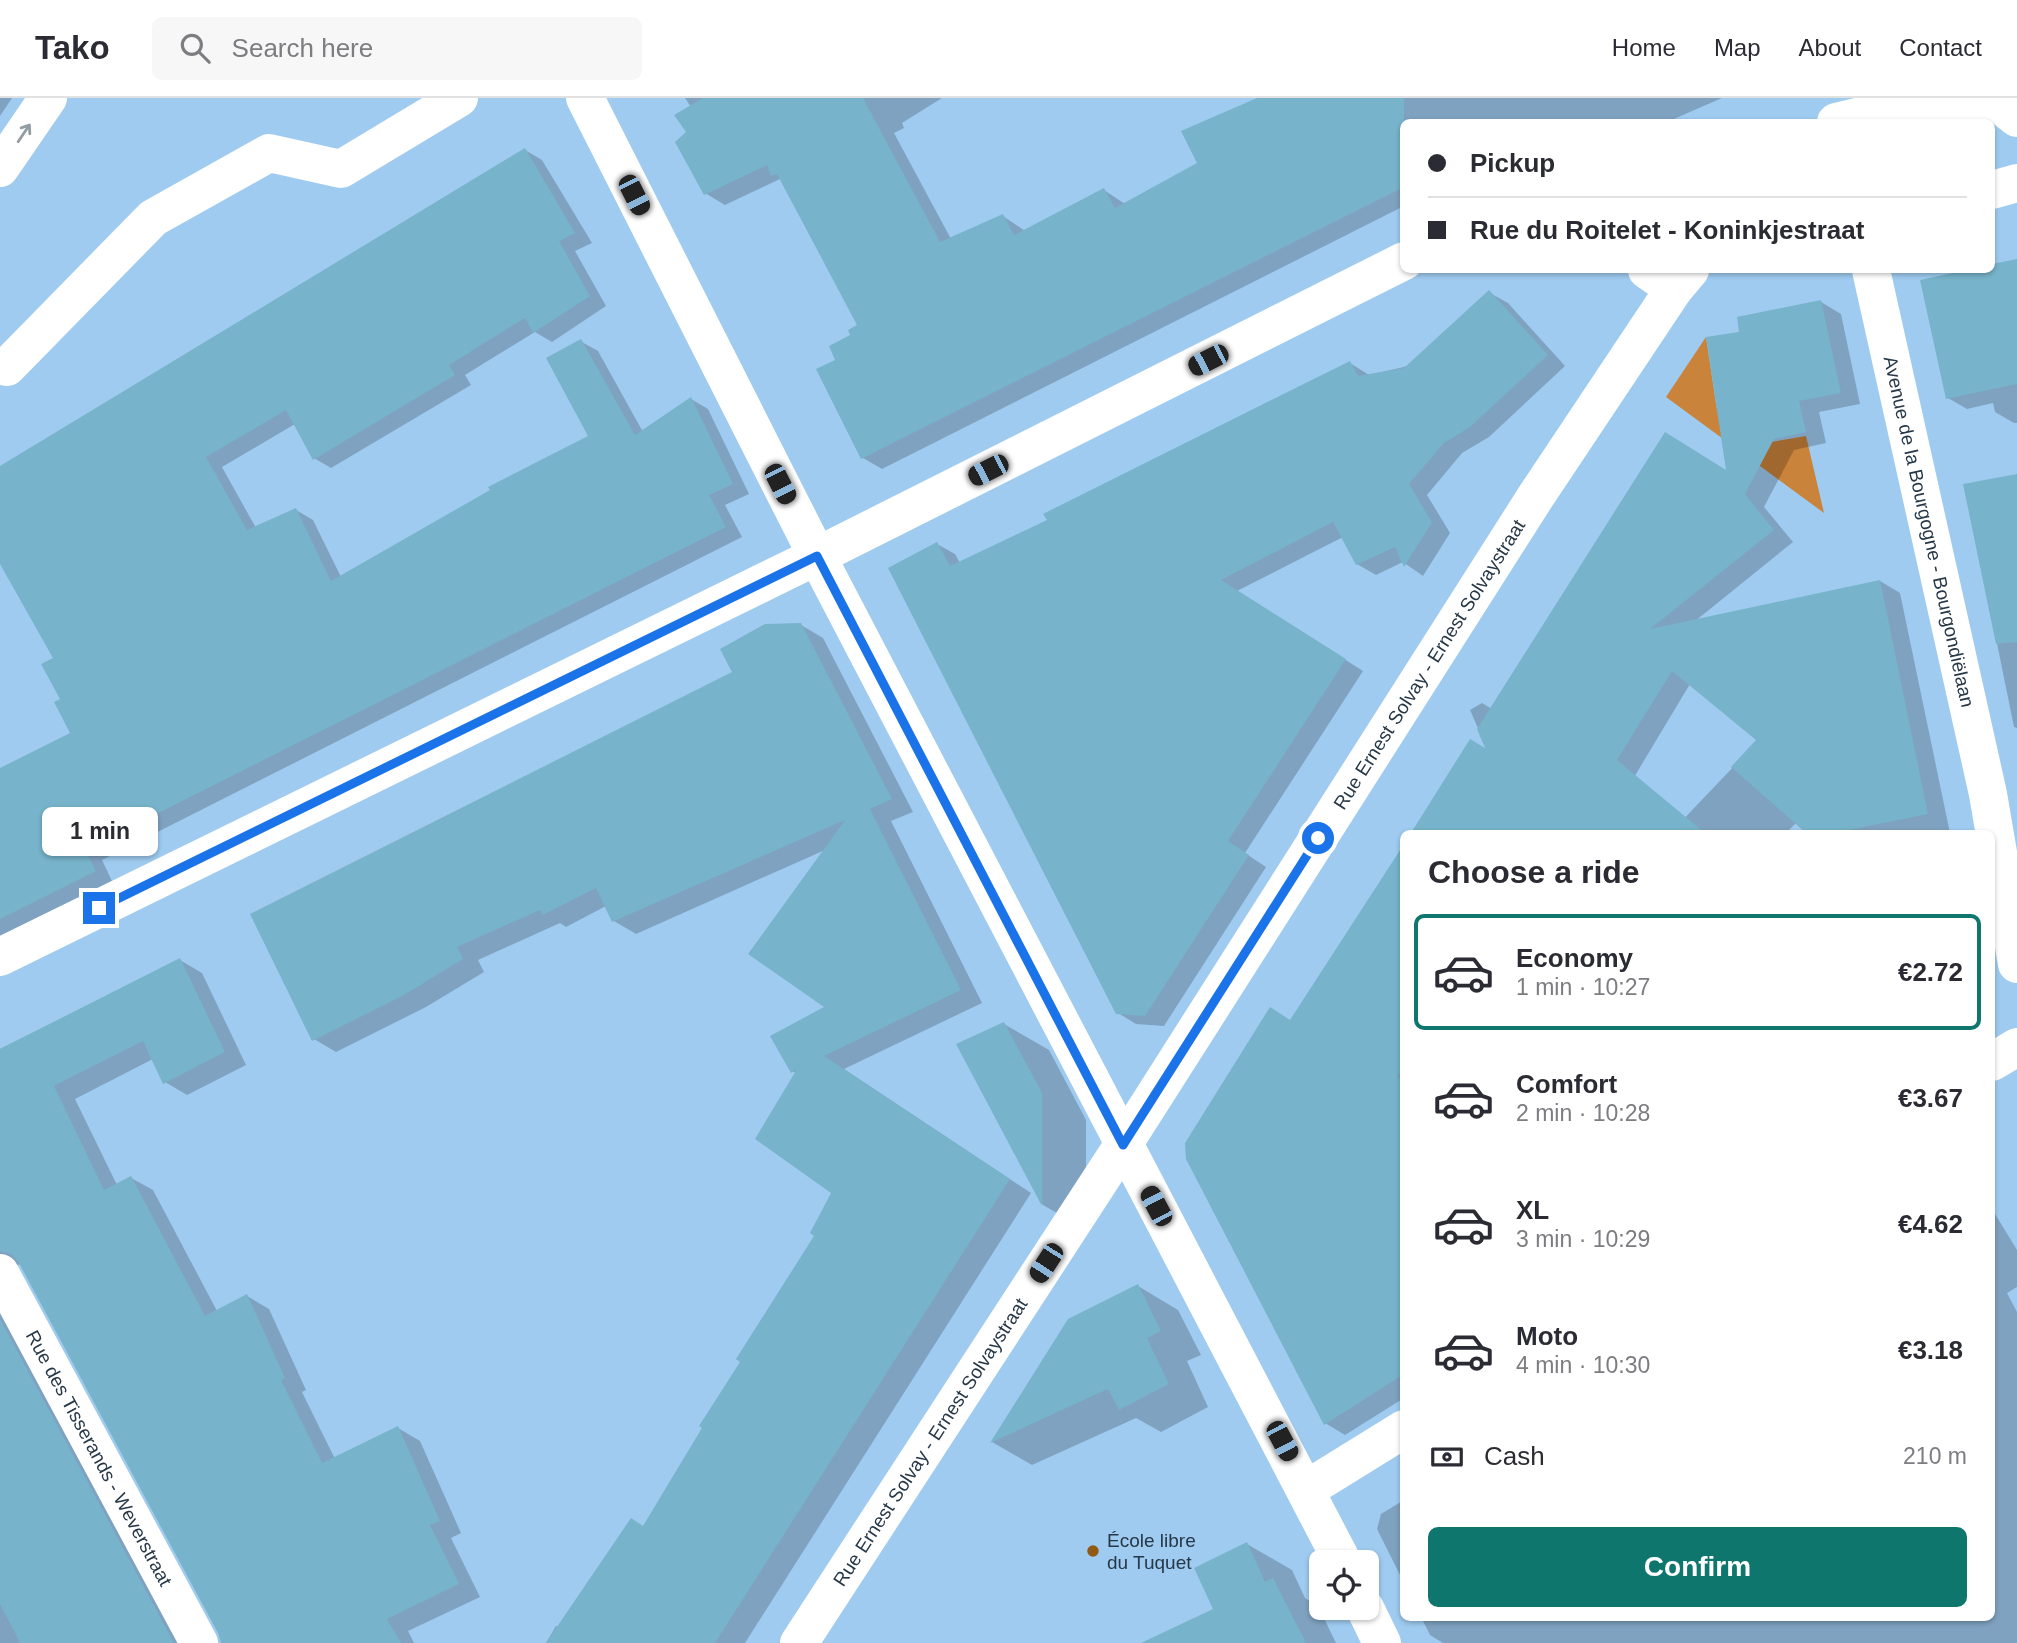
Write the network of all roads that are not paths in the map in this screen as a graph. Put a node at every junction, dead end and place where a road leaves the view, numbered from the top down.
1 (48, 98) edge
2 (459, 98) edge
3 (585, 98) edge
4 (1831, 98) edge
5 (2002, 105) edge
6 (1836, 119) edge
7 (1849, 119) edge
8 (0, 168) edge
9 (2017, 183) edge
10 (1995, 189) edge
11 (1400, 263) edge
12 (1872, 273) edge
13 (1670, 276) edge
14 (7, 367) dead end
15 (817, 556) junction
16 (2002, 796) edge
17 (0, 957) edge
18 (2017, 964) edge
19 (2017, 1047) edge
20 (1995, 1060) edge
21 (1123, 1145) junction
22 (0, 1273) edge
23 (1400, 1431) edge
24 (1307, 1489) junction
25 (1337, 1550) edge
26 (1371, 1620) edge
27 (199, 1643) edge
28 (799, 1643) edge
29 (1382, 1643) edge

8 -> 1 street
2 - 14 street
3 - 15 street
4 - 6 street
5 - 7 street
9 - 10 street
11 - 15 street
12 - 16 street, Avenue de la Bourgogne - Bourgondiëlaan
13 - 21 street, Rue Ernest Solvay - Ernest Solvaystraat
15 - 17 street
15 - 21 street
16 - 18 street, Avenue de la Bourgogne - Bourgondiëlaan
19 - 20 street
21 - 24 street
21 - 28 street, Rue Ernest Solvay - Ernest Solvaystraat
22 - 27 street, Rue des Tisserands - Weverstraat
23 - 24 street
24 - 25 street
26 - 29 street

